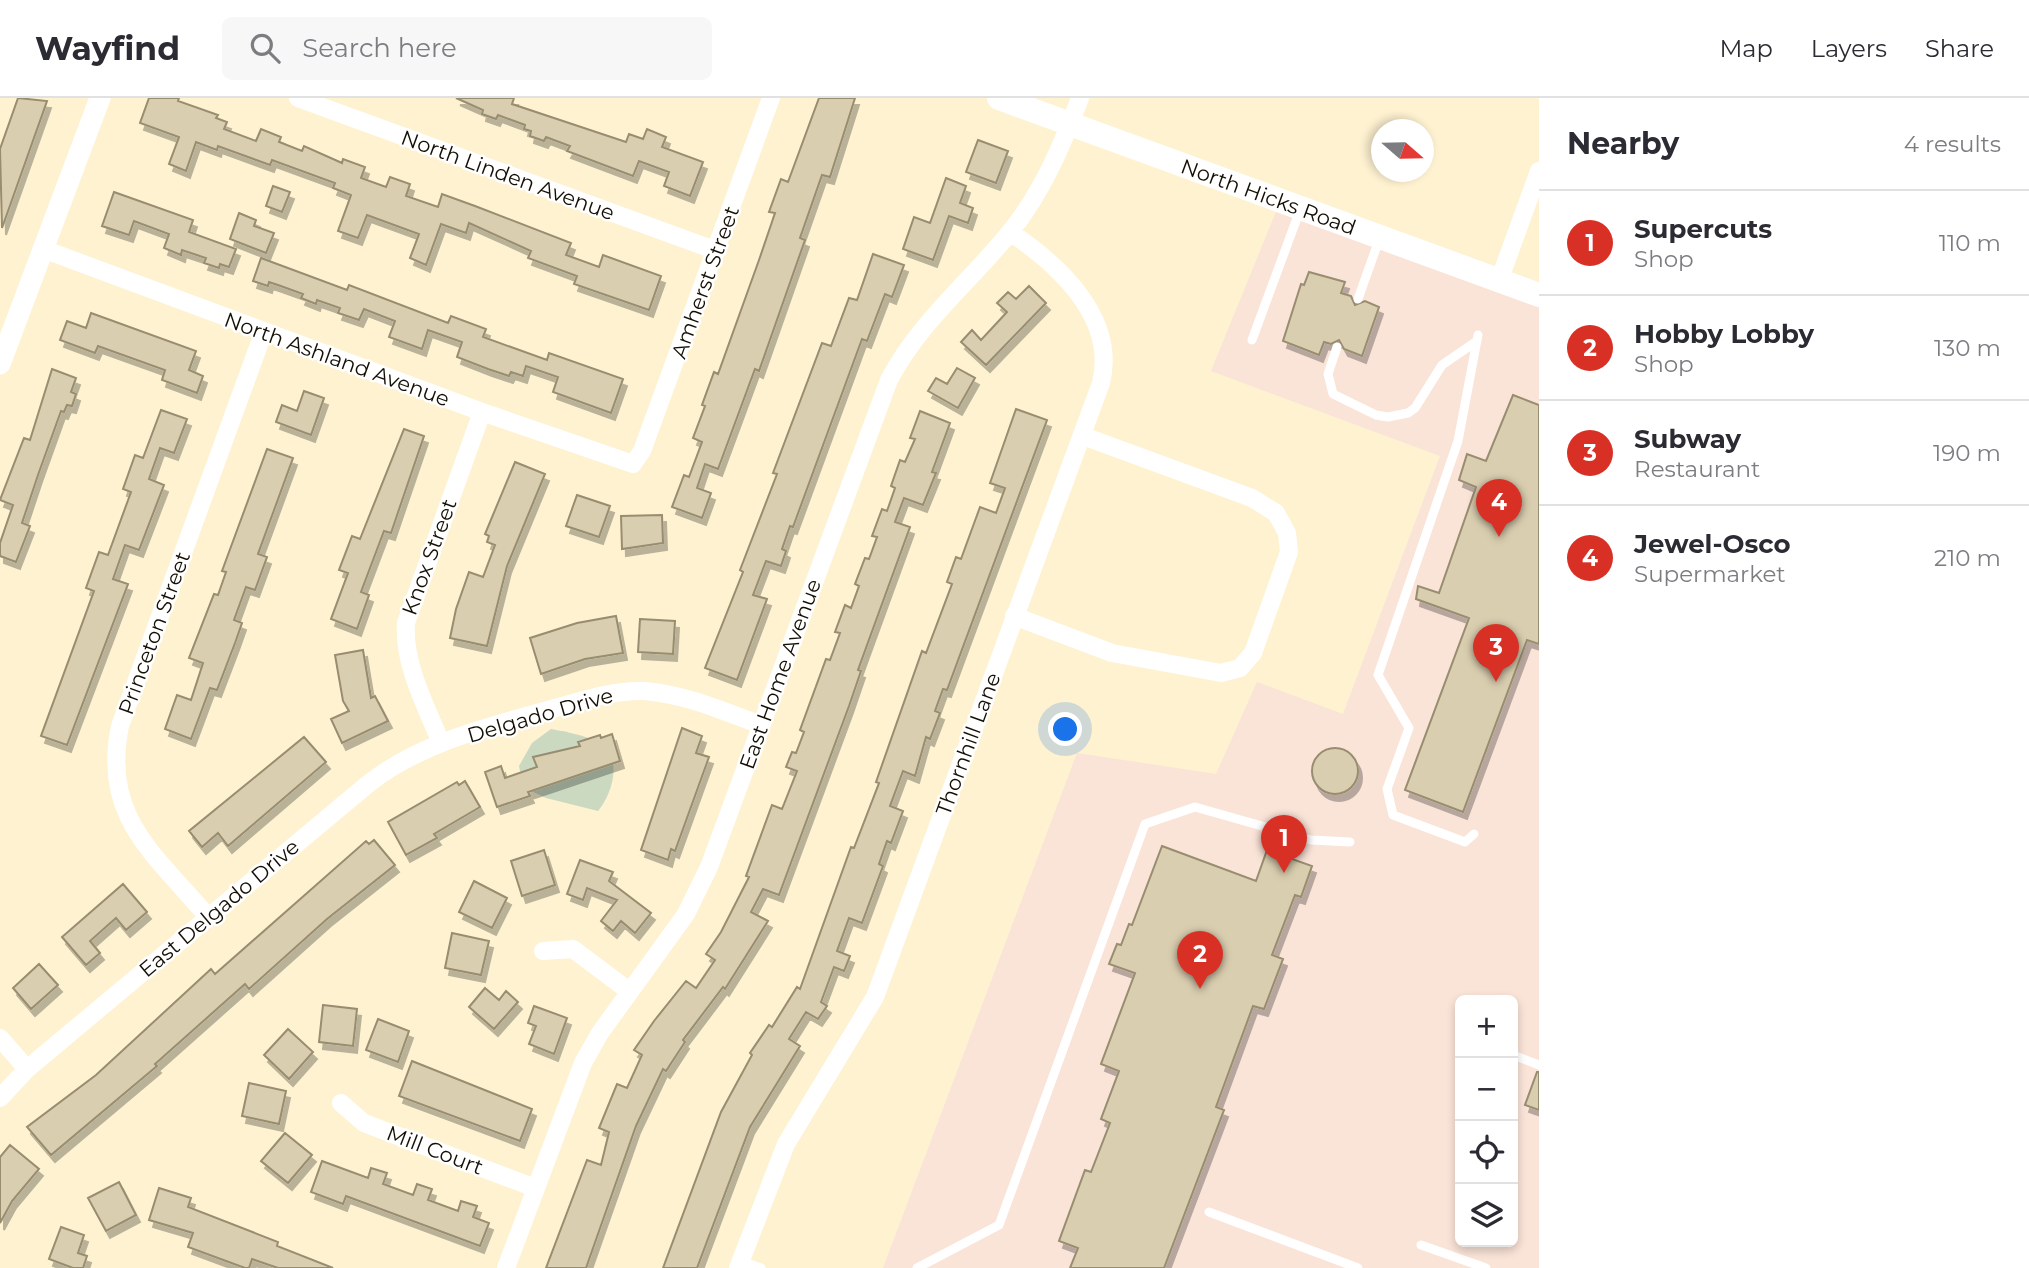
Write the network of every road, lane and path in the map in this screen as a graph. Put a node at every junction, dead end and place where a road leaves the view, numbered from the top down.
1 (100, 98) edge
2 (299, 98) edge
3 (771, 98) edge
4 (999, 98) edge
5 (1080, 98) edge
6 (1070, 125) junction
7 (1539, 171) edge
8 (1300, 210) junction
9 (1010, 232) junction
10 (1379, 238) junction
11 (43, 249) junction
12 (717, 251) junction
13 (1499, 281) junction
14 (1539, 295) edge
15 (1358, 299) dead end
16 (264, 331) junction
17 (1252, 340) dead end
18 (1337, 346) dead end
19 (0, 364) edge
20 (482, 412) junction
21 (1083, 436) junction
22 (633, 464) joint
23 (1014, 616) junction
24 (761, 725) junction
25 (441, 743) junction
26 (1474, 834) dead end
27 (1350, 842) dead end
28 (208, 917) junction
29 (543, 951) dead end
30 (629, 991) junction
31 (0, 1038) edge
32 (1518, 1057) edge
33 (1539, 1065) edge
34 (27, 1069) junction
35 (4, 1094) edge
36 (341, 1103) dead end
37 (535, 1188) junction
38 (1209, 1212) dead end
39 (1421, 1245) dead end
40 (740, 1264) edge
41 (506, 1268) edge
42 (761, 1268) edge
43 (917, 1268) edge
44 (1358, 1268) edge
45 (1486, 1268) edge

1 - 11 street
2 - 12 street, North Linden Avenue
3 - 12 street, Amherst Street
4 - 6 main road, North Hicks Road
5 - 6 street, East Home Avenue
6 - 8 main road, North Hicks Road
6 - 9 street, East Home Avenue
7 - 13 street
8 - 10 main road, North Hicks Road
8 - 17 lane
9 - 21 street, Thornhill Lane
9 - 24 street, East Home Avenue
10 - 13 main road, North Hicks Road
10 - 15 lane
11 - 16 street, North Ashland Avenue
11 - 19 street
12 - 22 street, Amherst Street
13 - 14 main road, North Hicks Road
16 - 20 street, North Ashland Avenue
16 - 28 street, Princeton Street
18 - 26 lane
20 - 22 street, North Ashland Avenue
20 - 25 street, Knox Street
21 - 23 street, Thornhill Lane
21 - 23 street
23 - 40 street, Thornhill Lane
24 - 25 street, Delgado Drive
24 - 30 street, East Home Avenue
25 - 28 street, East Delgado Drive
27 - 43 lane
28 - 34 street, East Delgado Drive
29 - 30 street
30 - 37 street, East Home Avenue
31 - 34 street
32 - 33 lane
34 - 35 street, East Delgado Drive
36 - 37 street, Mill Court
37 - 41 street, East Home Avenue
38 - 44 lane
39 - 45 lane
40 - 42 lane

